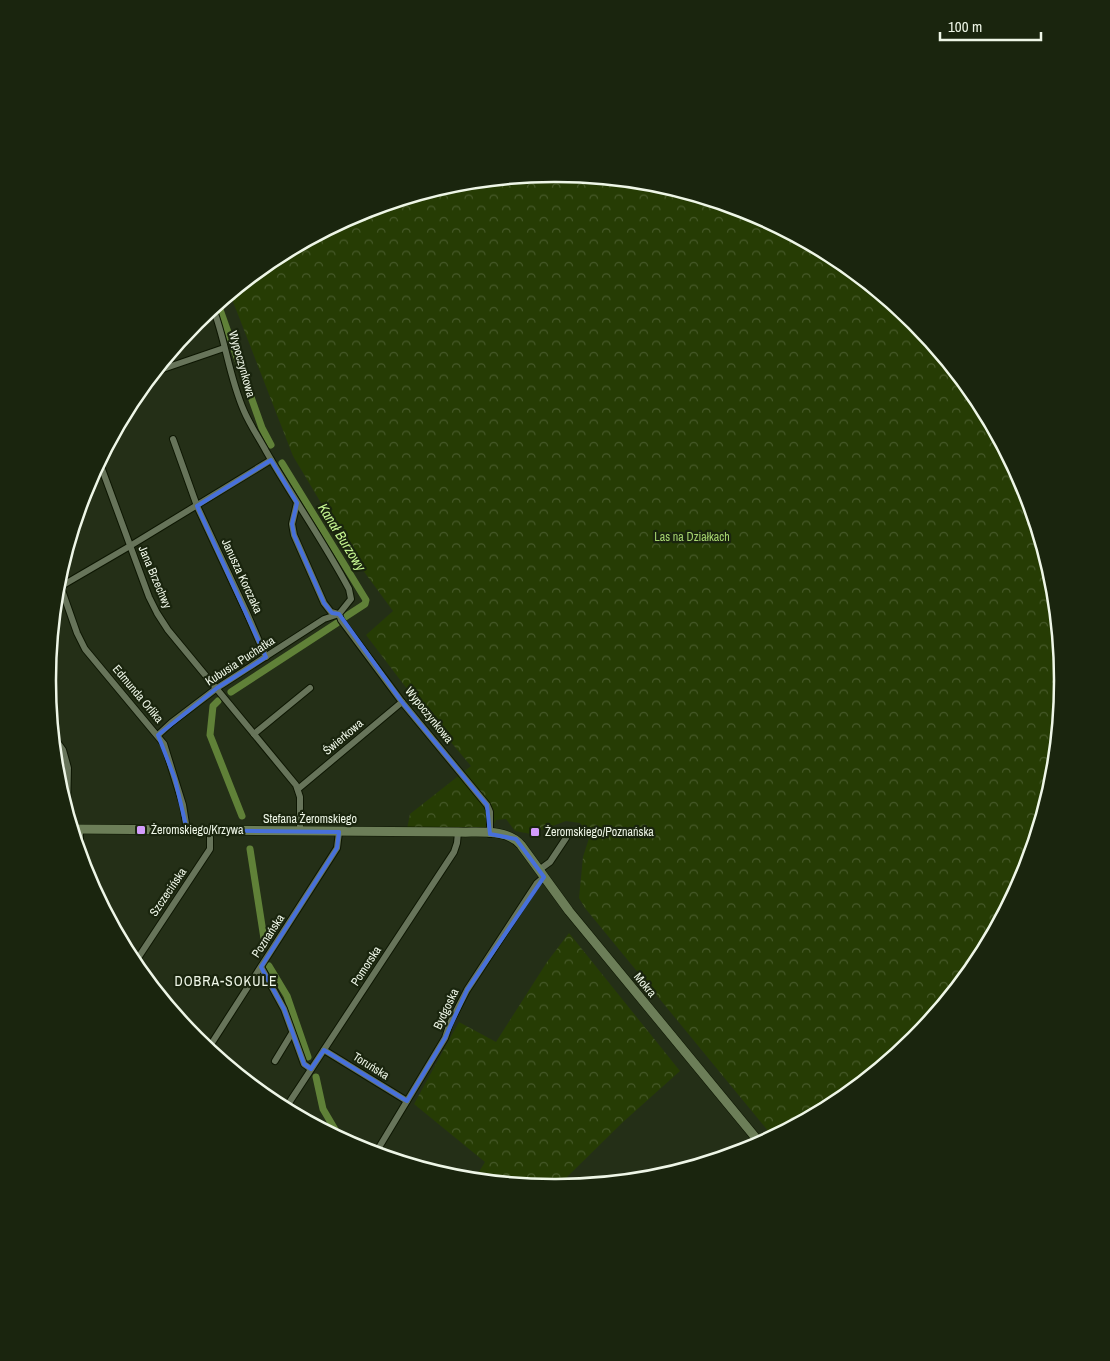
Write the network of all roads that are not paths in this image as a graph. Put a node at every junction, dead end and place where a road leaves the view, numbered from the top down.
1 (216, 316) edge
2 (224, 348) junction
3 (168, 366) edge
4 (173, 439) dead end
5 (271, 460) junction
6 (103, 472) edge
7 (297, 503) junction
8 (197, 506) junction
9 (130, 546) junction
10 (66, 584) edge
11 (64, 599) edge
12 (339, 614) junction
13 (266, 657) junction
14 (217, 688) junction
15 (310, 688) dead end
16 (402, 702) junction
17 (254, 734) junction
18 (158, 735) junction
19 (61, 748) edge
20 (68, 785) edge
21 (298, 789) junction
22 (79, 829) edge
23 (187, 830) junction
24 (210, 830) junction
25 (300, 831) junction
26 (338, 832) junction
27 (458, 832) junction
28 (490, 834) junction
29 (566, 838) dead end
30 (516, 839) joint
31 (542, 873) junction
32 (139, 956) edge
33 (261, 967) junction
34 (292, 1033) junction
35 (212, 1042) edge
36 (324, 1050) junction
37 (275, 1060) dead end
38 (311, 1069) junction
39 (407, 1101) junction
40 (290, 1102) edge
41 (755, 1137) edge
42 (379, 1147) edge

1 - 2 street, Wypoczynkowa
2 - 3 street
2 - 5 street, Wypoczynkowa
4 - 8 street, Janusza Korczaka
5 - 7 street, Wypoczynkowa
5 - 8 street
6 - 9 street, Jana Brzechwy
7 - 12 street, Wypoczynkowa
7 - 12 street, Wypoczynkowa
8 - 9 street
8 - 13 street, Janusza Korczaka
9 - 10 street
9 - 14 street, Jana Brzechwy
11 - 18 street, Edmunda Orlika
12 - 13 street, Kubusia Puchatka
12 - 16 street, Wypoczynkowa
13 - 14 street, Kubusia Puchatka
14 - 17 street, Jana Brzechwy
14 - 18 street, Kubusia Puchatka
15 - 17 street
16 - 21 street, Świerkowa
16 - 28 street, Wypoczynkowa
17 - 21 street, Jana Brzechwy
18 - 23 street, Edmunda Orlika
19 - 20 street
21 - 25 street
22 - 23 street, Stefana Żeromskiego
23 - 24 street, Stefana Żeromskiego
24 - 25 street, Stefana Żeromskiego
24 - 32 street, Szczecińska
25 - 26 street, Stefana Żeromskiego
26 - 27 street, Stefana Żeromskiego
26 - 33 street, Poznańska
27 - 28 street, Stefana Żeromskiego
27 - 36 street, Pomorska
28 - 30 street, Stefana Żeromskiego
29 - 31 street, Bydgoska
30 - 31 street, Mokra
31 - 39 street, Bydgoska
31 - 41 street, Mokra
33 - 34 street
33 - 35 street, Poznańska
34 - 37 street
34 - 38 street
36 - 38 street, Pomorska
36 - 39 street, Toruńska
38 - 40 street, Pomorska
39 - 42 street, Bydgoska

